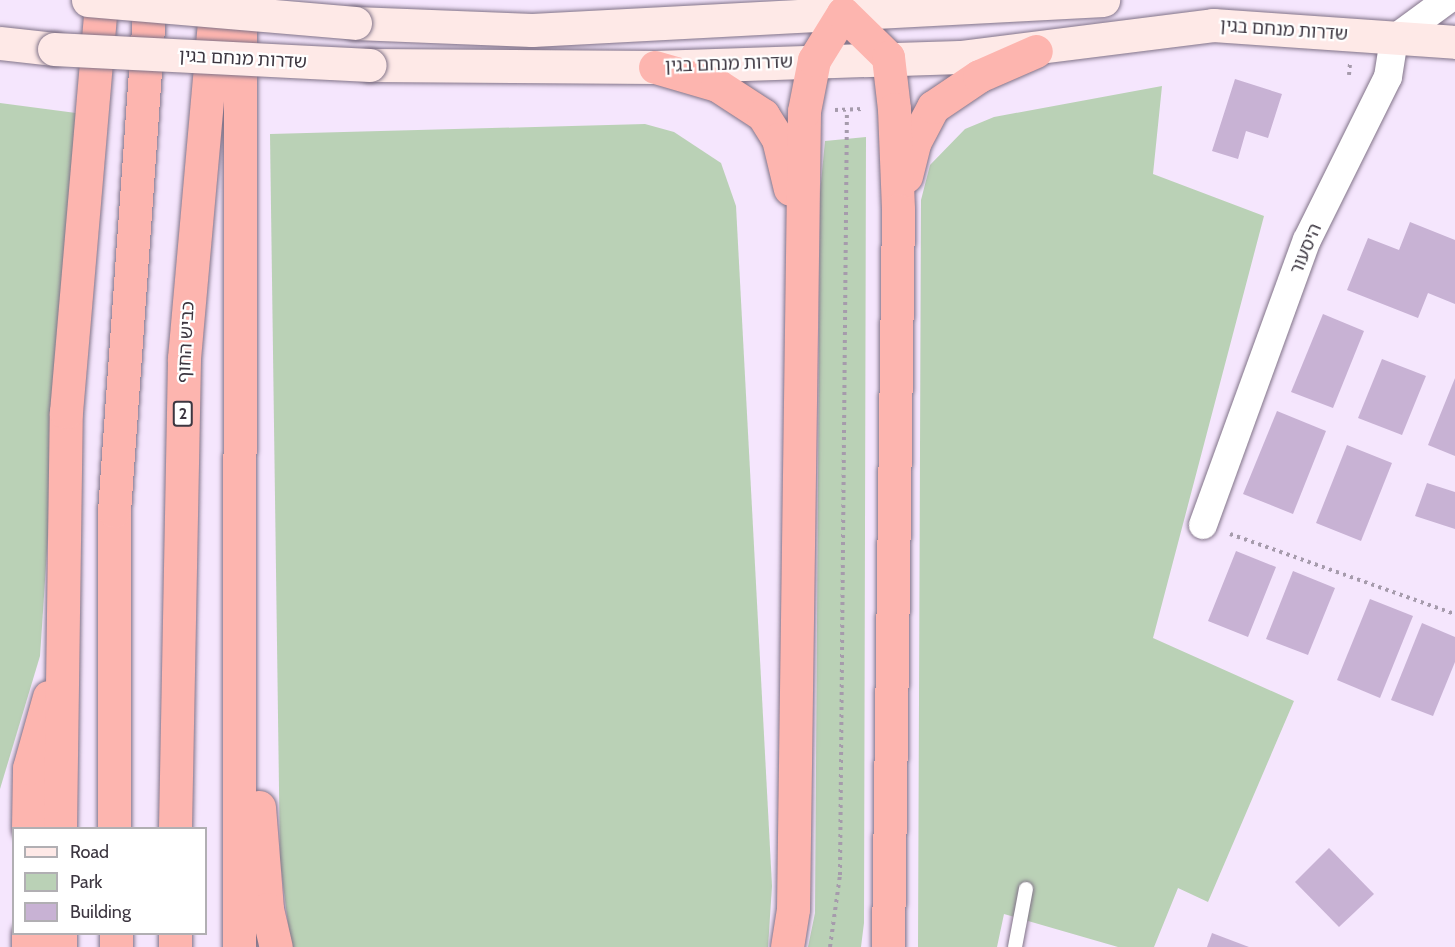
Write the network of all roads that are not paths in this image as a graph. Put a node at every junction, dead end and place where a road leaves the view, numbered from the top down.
1 (88, 0) edge
2 (101, 0) edge
3 (150, 0) edge
4 (216, 0) edge
5 (240, 0) edge
6 (1103, 0) edge
7 (1447, 0) edge
8 (843, 13) junction
9 (1395, 39) junction
10 (1455, 42) edge
11 (0, 43) edge
12 (1036, 51) junction
13 (888, 57) junction
14 (814, 60) junction
15 (656, 67) junction
16 (898, 210) junction
17 (798, 260) junction
18 (1203, 525) road end
19 (243, 590) junction
20 (61, 652) junction
21 (28, 827) edge
22 (60, 827) edge
23 (114, 827) edge
24 (175, 827) edge
25 (1026, 889) dead end
26 (239, 947) edge
27 (276, 947) edge
28 (787, 947) edge
29 (888, 947) edge
30 (1015, 947) edge

1 - 8 main road, bridge
2 - 20 highway
3 - 23 highway
4 - 24 highway, כביש החוף / 2
5 - 19 highway
6 - 8 main road
7 - 9 street
8 - 13 highway
8 - 14 highway
9 - 10 main road, שדרות מנחם בגין
9 - 12 main road, שדרות מנחם בגין
9 - 18 street, היסעור
11 - 15 main road, שדרות מנחם בגין, bridge
12 - 13 main road, שדרות מנחם בגין
12 - 16 highway
13 - 14 main road, שדרות מנחם בגין
13 - 16 highway
14 - 15 main road, שדרות מנחם בגין
14 - 17 highway
15 - 17 highway
16 - 29 highway
17 - 28 highway
19 - 26 highway
19 - 27 highway
20 - 21 highway
20 - 22 highway
25 - 30 lane

